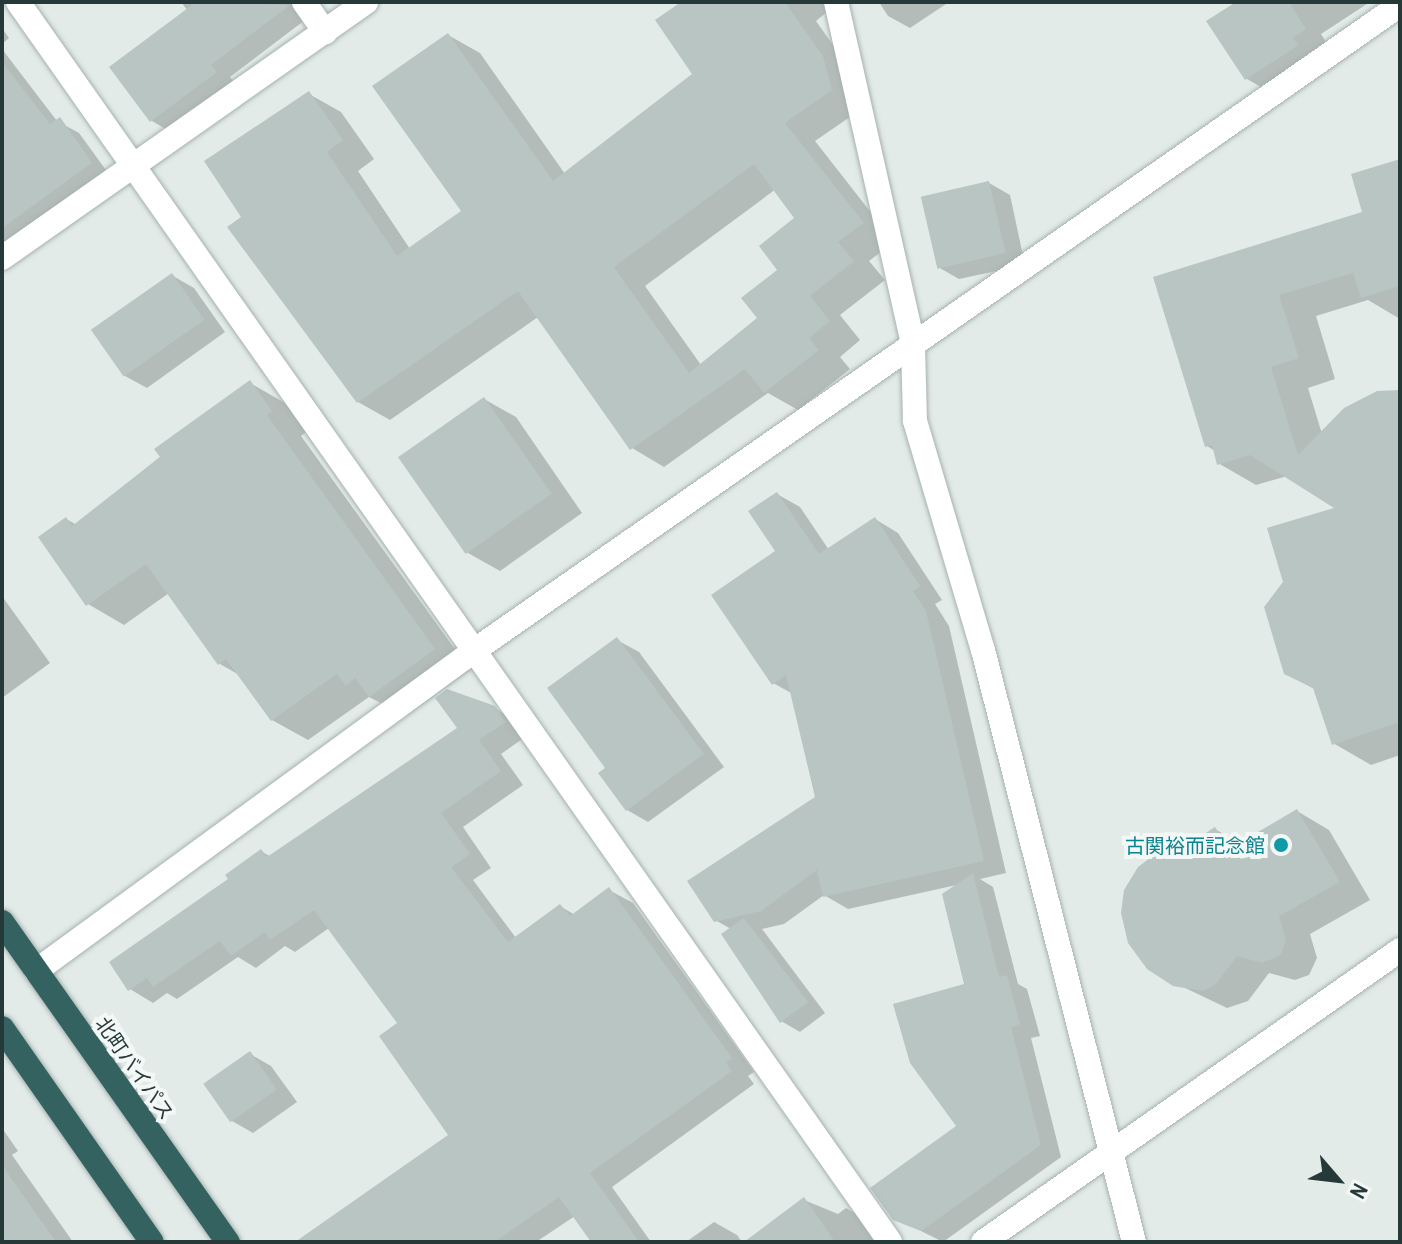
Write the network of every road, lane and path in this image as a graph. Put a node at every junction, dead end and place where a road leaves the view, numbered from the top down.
1 (18, 2) edge
2 (304, 2) edge
3 (366, 2) edge
4 (836, 2) edge
5 (1400, 5) edge
6 (325, 32) junction
7 (136, 168) junction
8 (2, 258) edge
9 (913, 345) junction
10 (475, 650) junction
11 (2, 922) edge
12 (1400, 950) edge
13 (36, 971) junction
14 (2, 1028) edge
15 (1109, 1156) junction
16 (152, 1242) edge
17 (228, 1242) edge
18 (890, 1242) edge
19 (983, 1242) edge
20 (1134, 1242) edge

1 - 7 street
2 - 6 street
3 - 6 street
4 - 9 street
5 - 9 street
6 - 7 street
7 - 8 street
7 - 10 street
9 - 10 street
9 - 15 street
10 - 13 street
10 - 18 street
11 - 13 highway, 北町バイパス
12 - 15 street
13 - 17 highway, 北町バイパス
14 - 16 highway
15 - 19 street
15 - 20 street

